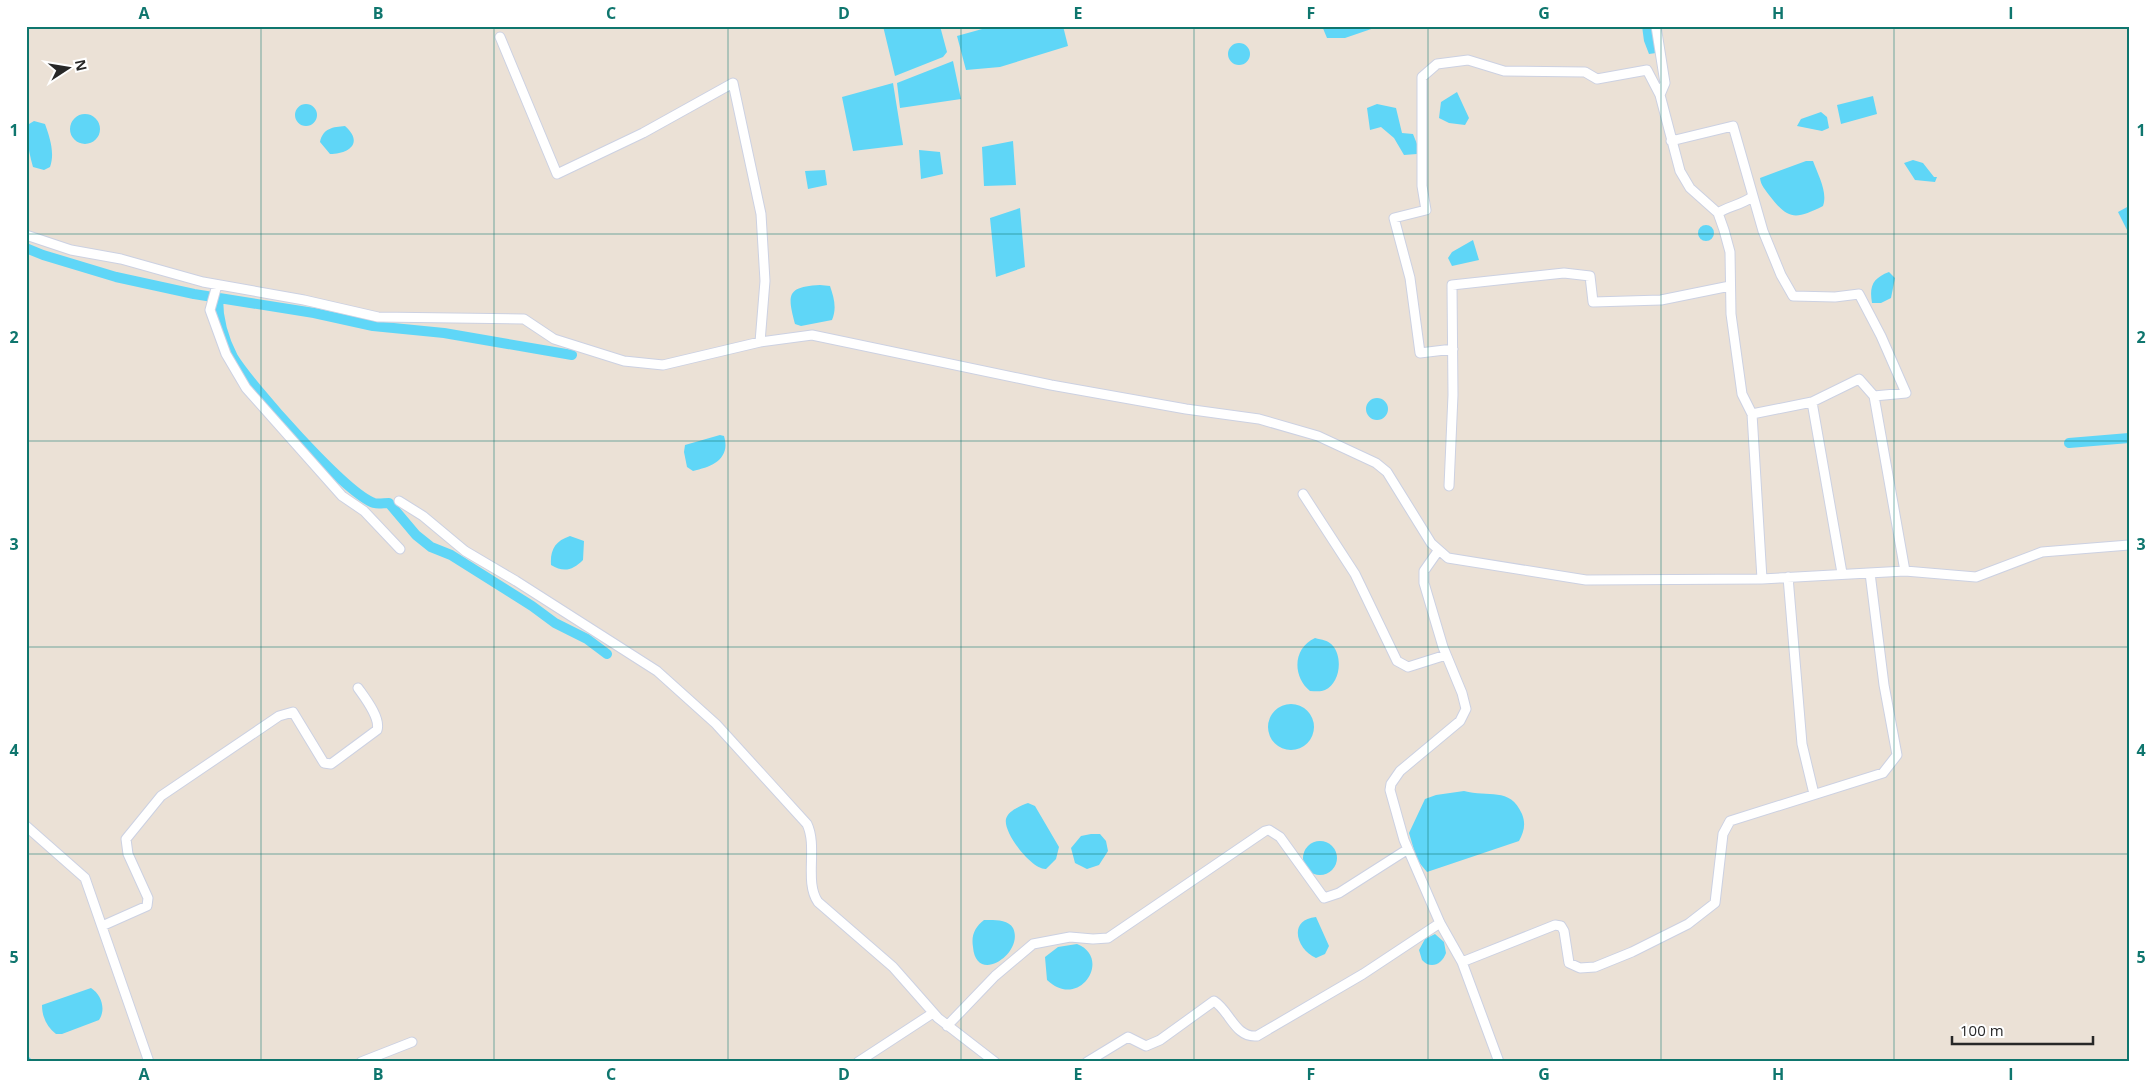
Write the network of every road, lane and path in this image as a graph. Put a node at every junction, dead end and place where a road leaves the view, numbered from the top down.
1 (1656, 26) edge
2 (500, 38) dead end
3 (1660, 95) junction
4 (1671, 141) junction
5 (1752, 197) junction
6 (1718, 213) junction
7 (26, 235) edge
8 (217, 284) junction
9 (1730, 286) junction
10 (760, 342) junction
11 (1453, 349) junction
12 (1874, 396) junction
13 (1812, 402) junction
14 (1752, 414) junction
15 (1449, 486) dead end
16 (1303, 494) dead end
17 (399, 501) dead end
18 (2129, 545) edge
19 (400, 549) dead end
20 (1435, 555) junction
21 (1905, 571) junction
22 (1842, 573) junction
23 (1870, 573) junction
24 (1788, 577) junction
25 (1762, 579) junction
26 (1446, 655) junction
27 (358, 688) dead end
28 (1814, 794) junction
29 (26, 826) edge
30 (1408, 849) junction
31 (1440, 923) junction
32 (102, 926) junction
33 (1462, 962) junction
34 (933, 1013) junction
35 (947, 1026) junction
36 (412, 1042) dead end
37 (149, 1062) edge
38 (361, 1062) edge
39 (858, 1062) edge
40 (995, 1062) edge
41 (1087, 1062) edge
42 (1499, 1062) edge

1 - 3 street
2 - 10 street
3 - 4 street
3 - 11 street
4 - 5 street
4 - 6 street
5 - 6 street
5 - 12 street
6 - 9 street
7 - 8 street
8 - 10 street
8 - 19 street
9 - 11 street
9 - 14 street
10 - 20 street
11 - 15 street
12 - 13 street
12 - 21 street
13 - 14 street
13 - 22 street
14 - 25 street
16 - 26 street
17 - 34 street
18 - 21 street
20 - 25 street
20 - 26 street
21 - 23 street
22 - 23 street
22 - 24 street
23 - 28 street
24 - 25 street
24 - 28 street
26 - 30 street
27 - 32 street
28 - 33 street
29 - 32 street
30 - 31 street
30 - 35 street
31 - 33 street
31 - 41 street
32 - 37 street
33 - 42 street
34 - 35 street
34 - 39 street
35 - 40 street
36 - 38 street

